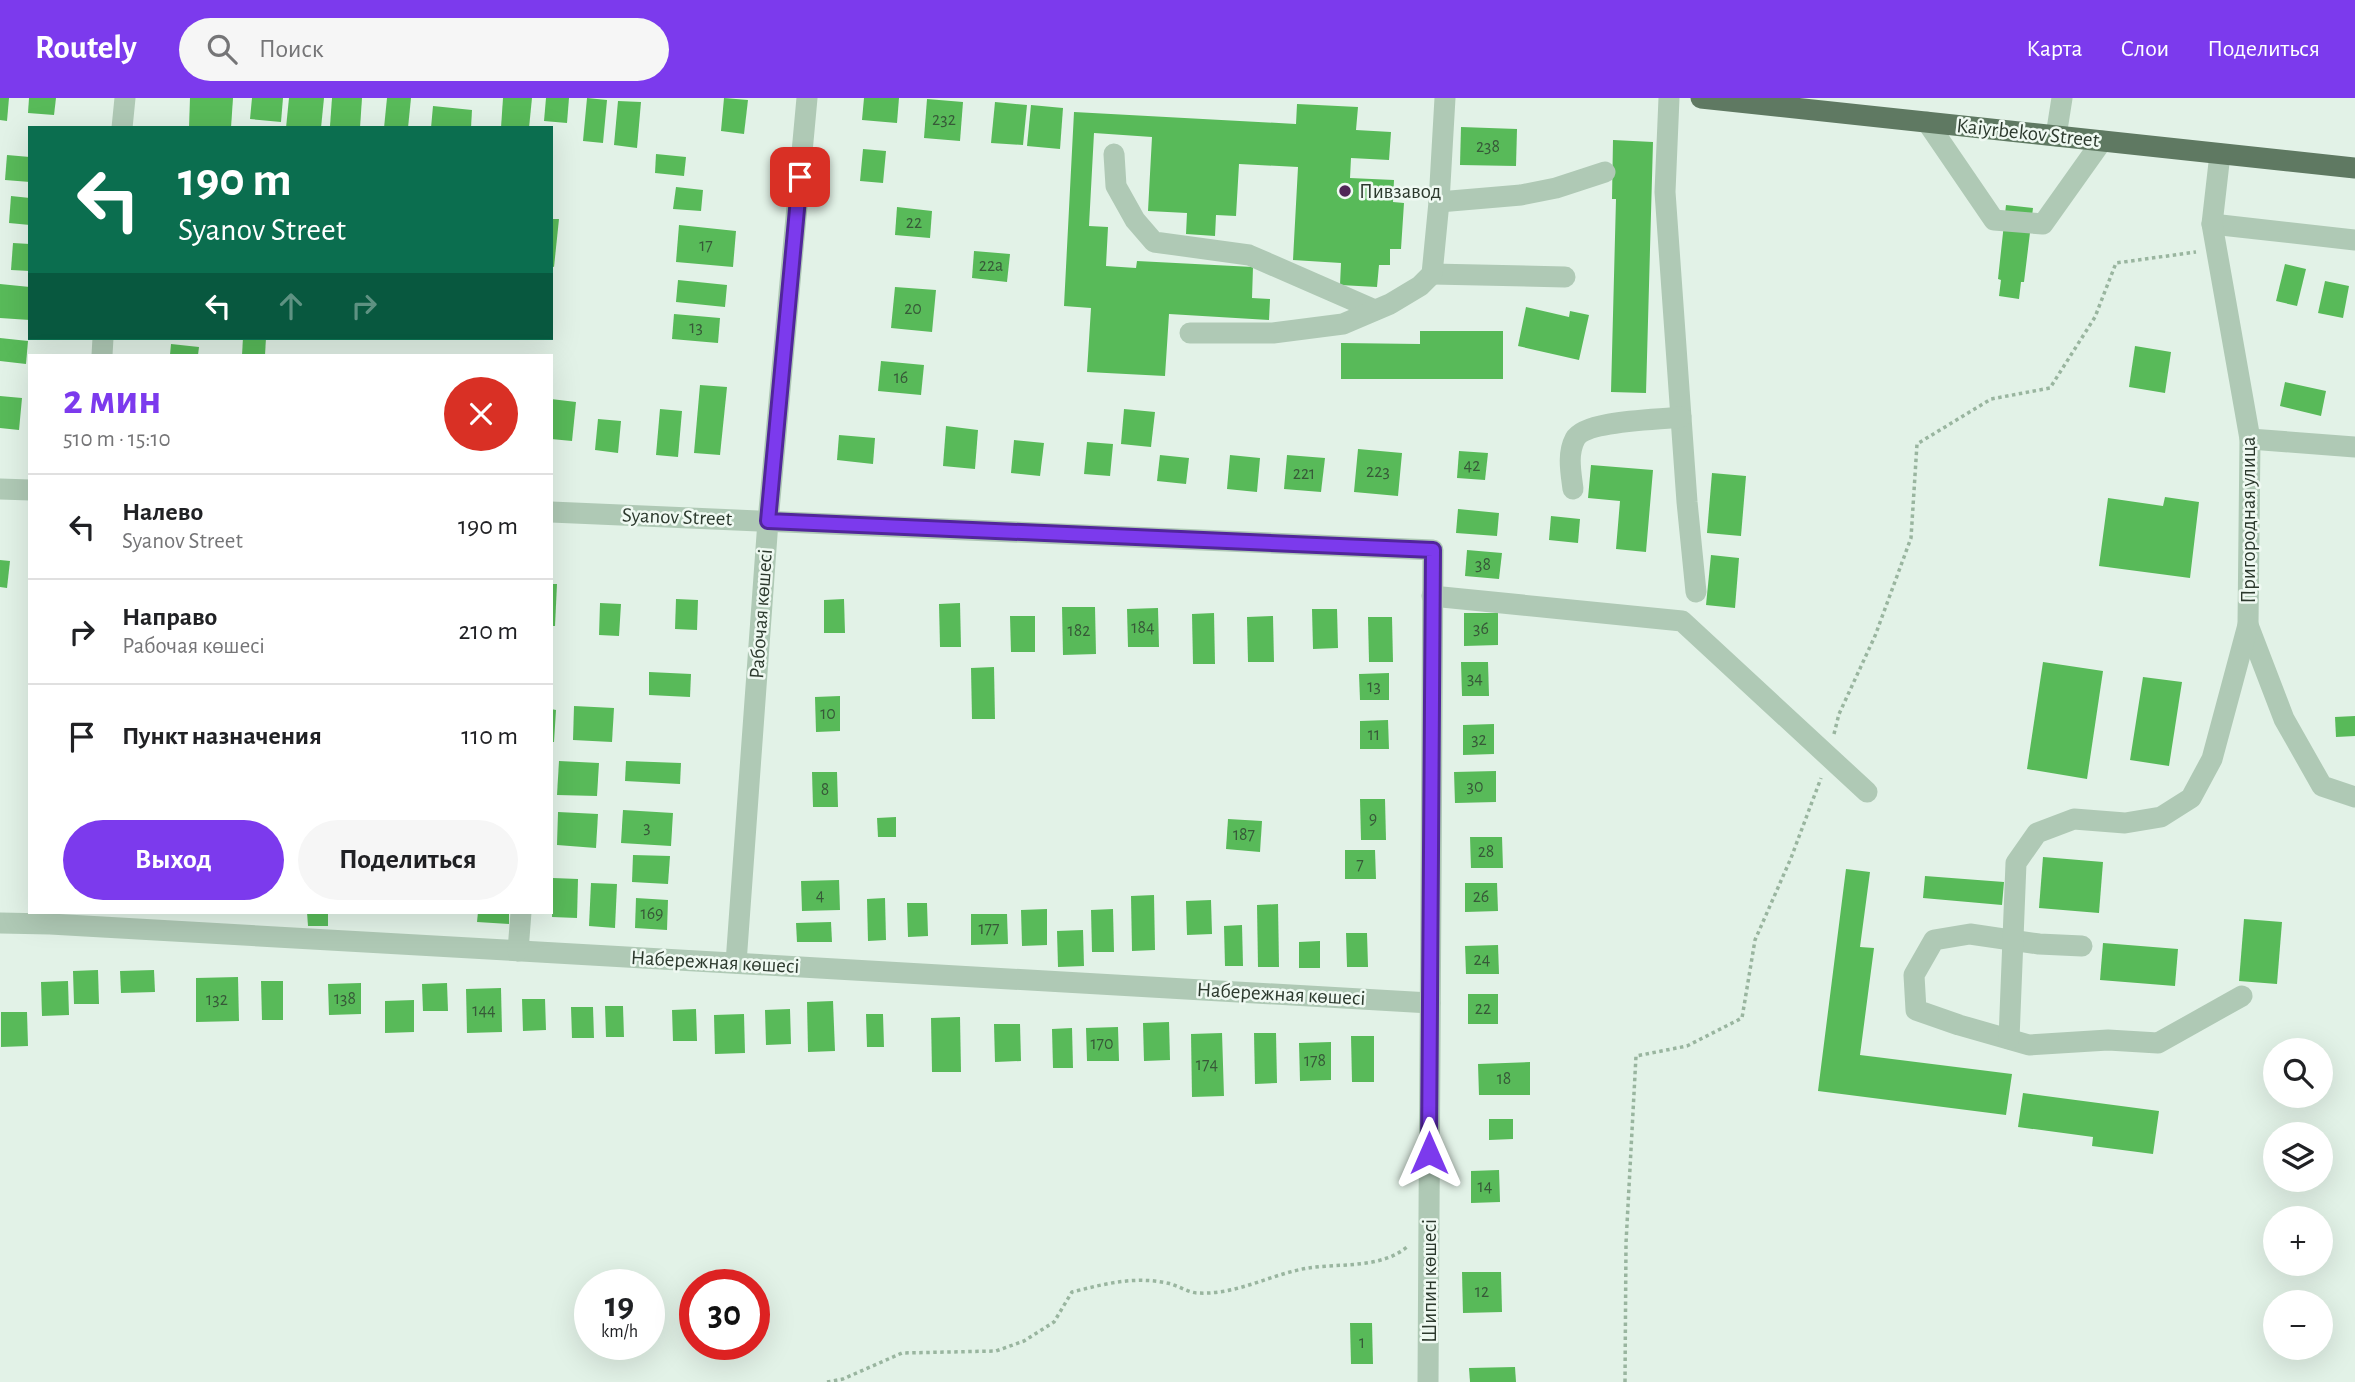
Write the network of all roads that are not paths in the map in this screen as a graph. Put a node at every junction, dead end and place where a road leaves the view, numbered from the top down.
1 (125, 98) edge
2 (807, 98) edge
3 (1445, 98) edge
4 (1669, 98) edge
5 (1701, 98) edge
6 (2062, 98) edge
7 (1927, 122) junction
8 (122, 126) edge
9 (2056, 136) junction
10 (2102, 141) junction
11 (1114, 154) dead end
12 (2220, 154) junction
13 (2355, 168) edge
14 (1605, 172) dead end
15 (1439, 202) junction
16 (2211, 225) junction
17 (2355, 240) edge
18 (1432, 274) junction
19 (1565, 276) dead end
20 (1375, 310) junction
21 (1190, 333) dead end
22 (1681, 417) junction
23 (2250, 439) junction
24 (2355, 447) edge
25 (0, 489) edge
26 (1573, 489) dead end
27 (28, 490) edge
28 (553, 512) edge
29 (768, 521) junction
30 (1433, 550) joint
31 (1696, 592) dead end
32 (1432, 596) junction
33 (2248, 625) junction
34 (1867, 792) dead end
35 (2355, 797) edge
36 (521, 914) edge
37 (51, 918) edge
38 (0, 923) edge
39 (2013, 940) junction
40 (2082, 946) dead end
41 (517, 951) junction
42 (736, 963) junction
43 (2242, 996) dead end
44 (1430, 1003) junction
45 (2009, 1039) junction
46 (1428, 1382) edge

1 - 8 street
2 - 29 street, Рабочая көшесі
3 - 15 street
4 - 22 street
5 - 7 main road, Kaiyrbekov Street
6 - 9 street
7 - 9 main road, Kaiyrbekov Street
7 - 10 street
9 - 10 main road, Kaiyrbekov Street
10 - 12 main road, Kaiyrbekov Street
11 - 20 street
12 - 13 main road, Kaiyrbekov Street
12 - 16 street, Пригородная улица
14 - 15 street
15 - 18 street
16 - 17 street
16 - 23 street, Пригородная улица
18 - 19 street
18 - 20 street
20 - 21 street
22 - 26 street
22 - 31 street
23 - 24 street
23 - 33 street, Пригородная улица
25 - 27 street
28 - 29 street, Syanov Street
29 - 30 street, Syanov Street
29 - 42 street, Рабочая көшесі
30 - 32 street, Шипин көшесі
32 - 34 street
32 - 44 street, Шипин көшесі
33 - 35 street
33 - 39 street, Пригородная улица
36 - 41 street
37 - 38 street, Набережная көшесі
37 - 41 street, Набережная көшесі
39 - 40 street
39 - 45 street, Пригородная улица
39 - 45 street
41 - 42 street, Набережная көшесі
42 - 44 street, Набережная көшесі
43 - 45 street
44 - 46 street, Шипин көшесі

